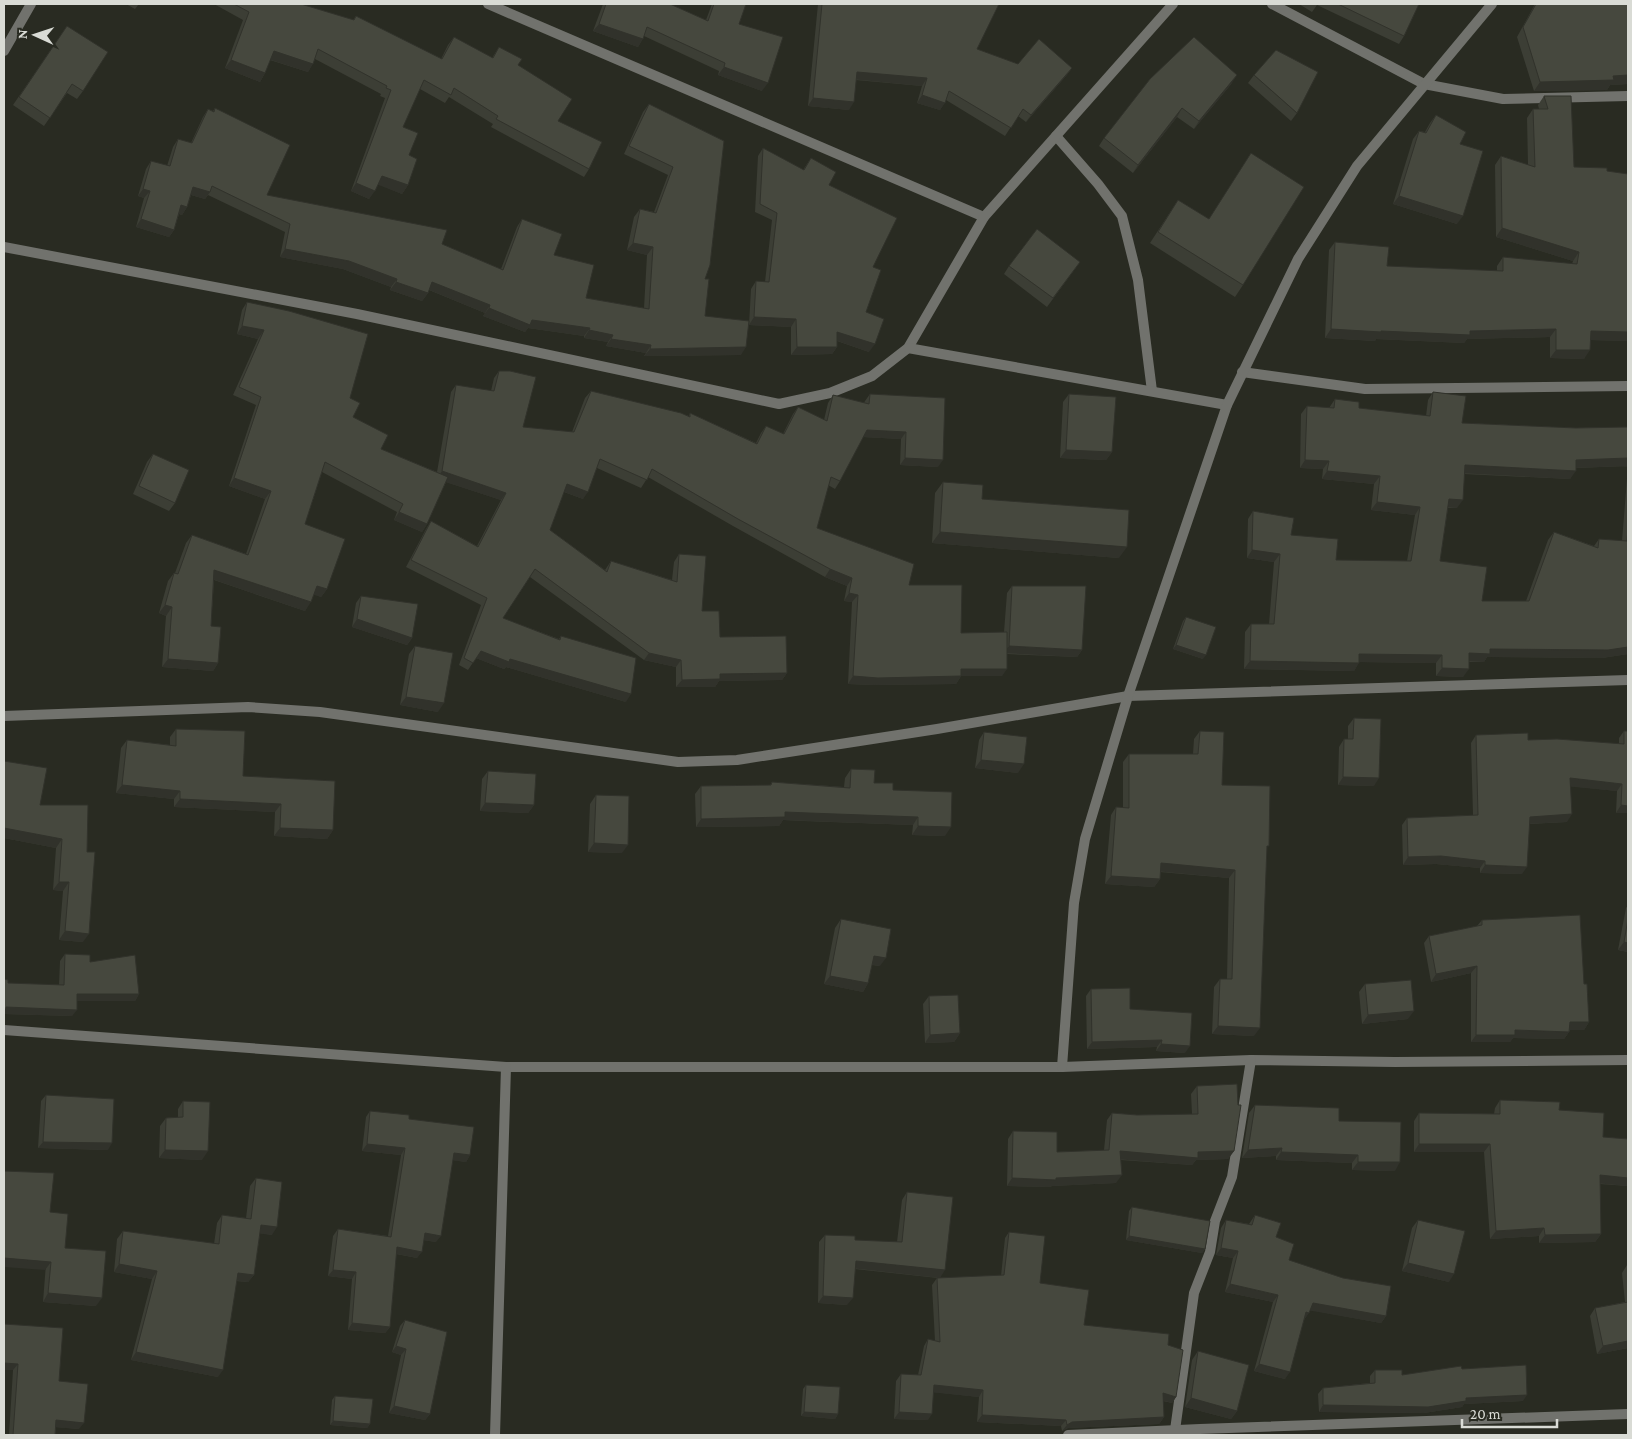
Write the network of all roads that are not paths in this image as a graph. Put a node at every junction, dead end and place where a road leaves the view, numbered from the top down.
1 (30, 4) edge
2 (488, 4) edge
3 (1173, 4) edge
4 (1272, 4) edge
5 (1492, 4) edge
6 (4, 51) edge
7 (1424, 84) junction
8 (1628, 96) edge
9 (1056, 136) junction
10 (984, 217) junction
11 (4, 247) edge
12 (908, 348) junction
13 (1242, 372) junction
14 (1628, 386) edge
15 (1152, 391) junction
16 (1227, 405) junction
17 (1628, 680) edge
18 (1128, 696) junction
19 (4, 716) edge
20 (4, 1030) edge
21 (1251, 1060) junction
22 (1628, 1060) edge
23 (506, 1067) junction
24 (1062, 1067) junction
25 (1628, 1414) edge
26 (1175, 1430) junction
27 (1200, 1432) edge
28 (495, 1435) edge
29 (1068, 1435) edge

1 - 6 street
2 - 10 street
3 - 9 street
4 - 7 street
5 - 7 street
7 - 8 street
7 - 13 street
9 - 10 street
9 - 15 street
10 - 12 street
11 - 12 street
12 - 15 street
13 - 14 street
13 - 16 street
15 - 16 street
16 - 18 street
17 - 18 street
18 - 19 street
18 - 24 street
20 - 23 street
21 - 22 street
21 - 24 street
21 - 26 street
23 - 24 street
23 - 28 street
25 - 27 street
26 - 27 street
26 - 29 street

